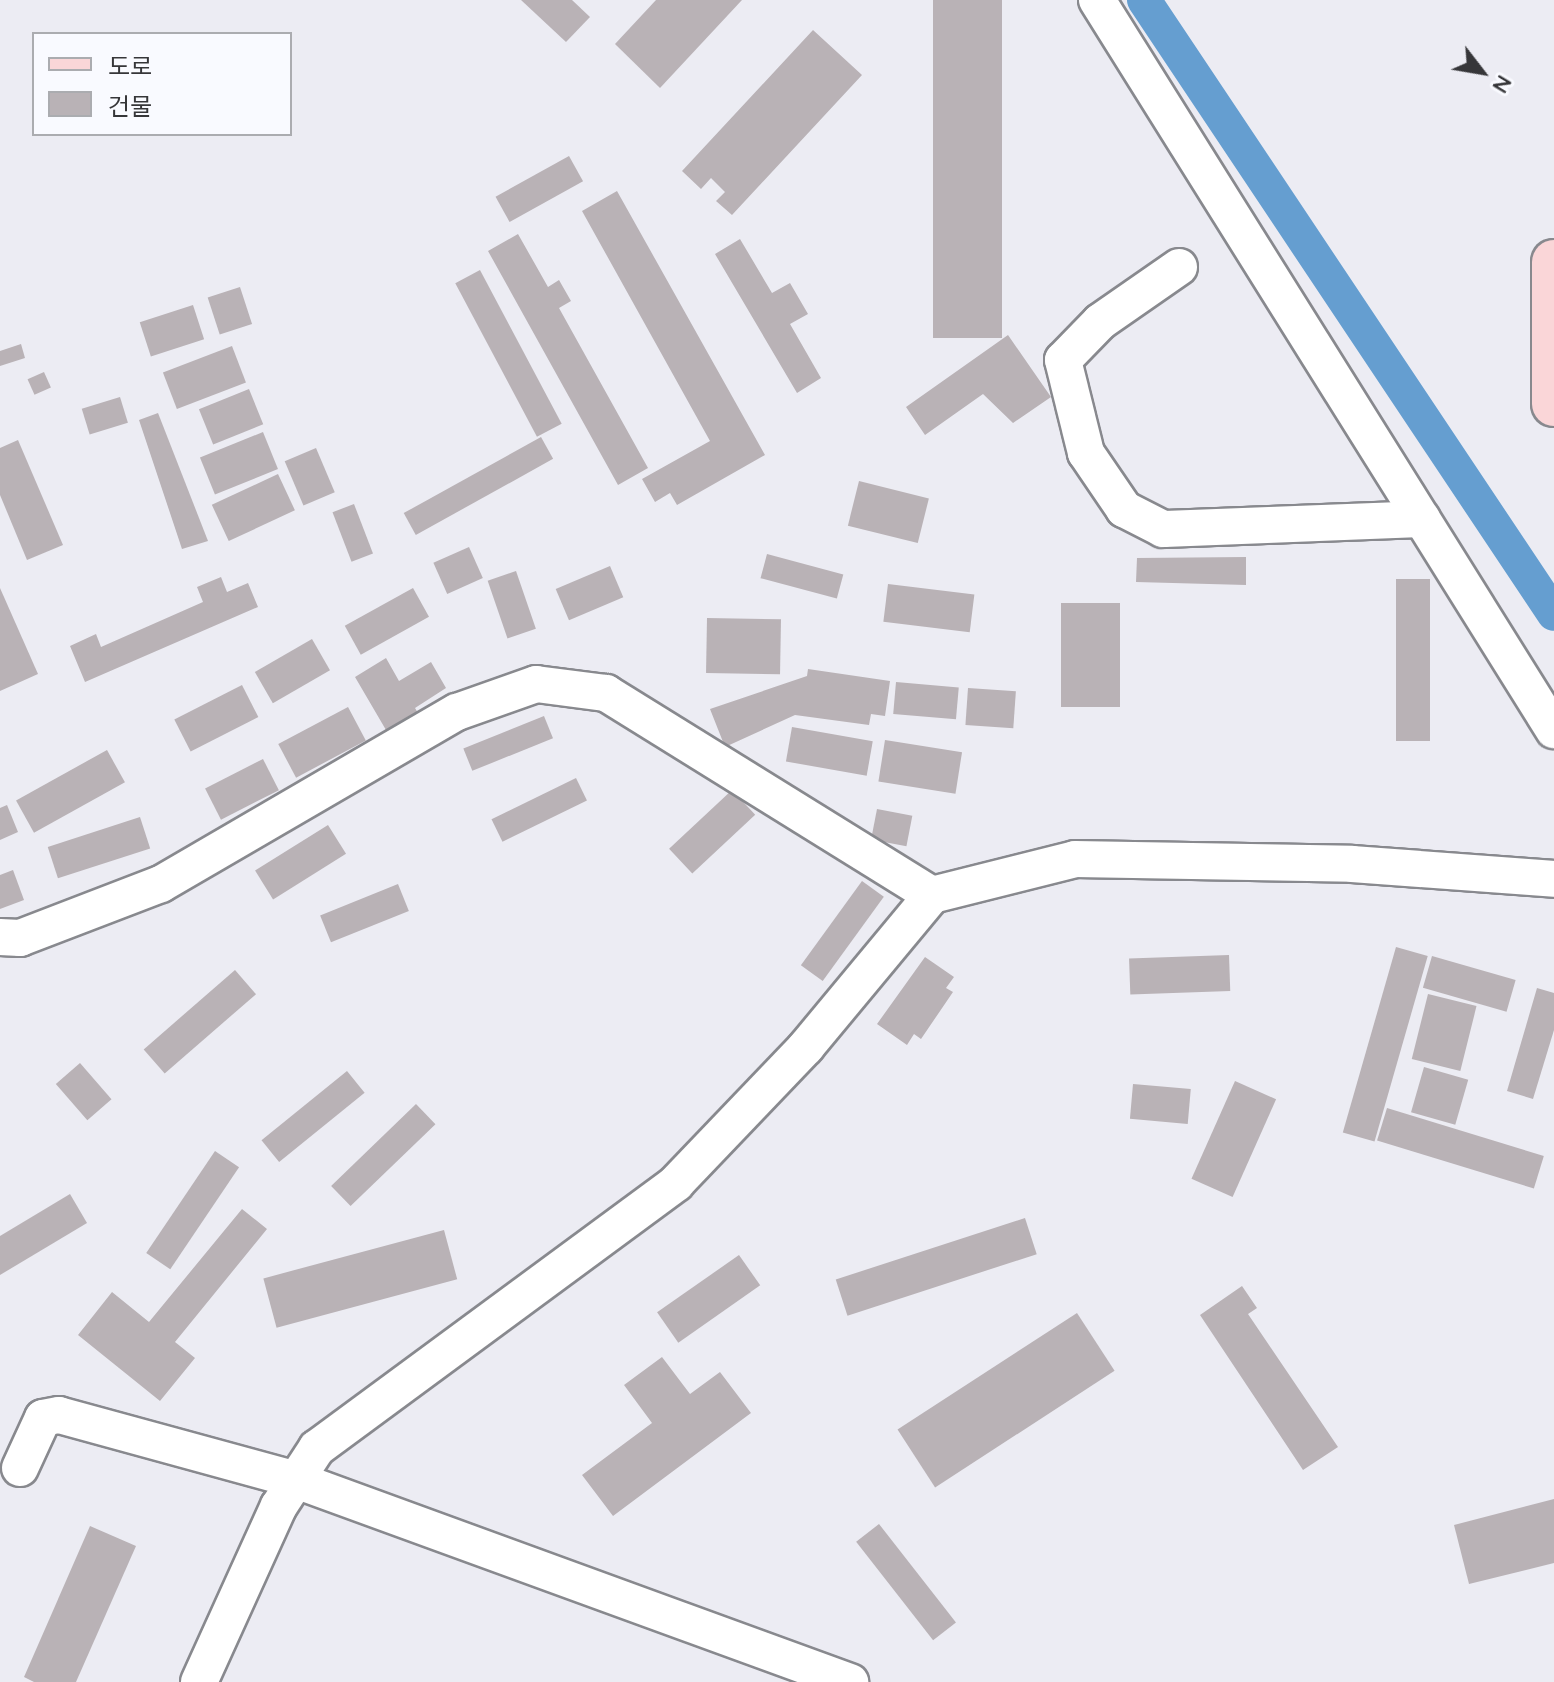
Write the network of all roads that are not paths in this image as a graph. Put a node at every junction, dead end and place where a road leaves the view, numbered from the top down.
1 (1097, 0) edge
2 (1554, 262) edge
3 (1179, 267) dead end
4 (1554, 404) edge
5 (1422, 519) junction
6 (1554, 730) edge
7 (1554, 879) edge
8 (932, 895) junction
9 (0, 937) edge
10 (20, 1468) dead end
11 (296, 1480) junction
12 (199, 1682) edge
13 (850, 1682) edge

1 - 5 street
2 - 4 main road
3 - 5 street
5 - 6 street
7 - 8 street
8 - 9 street
8 - 11 street
10 - 11 street
11 - 12 street
11 - 13 street

